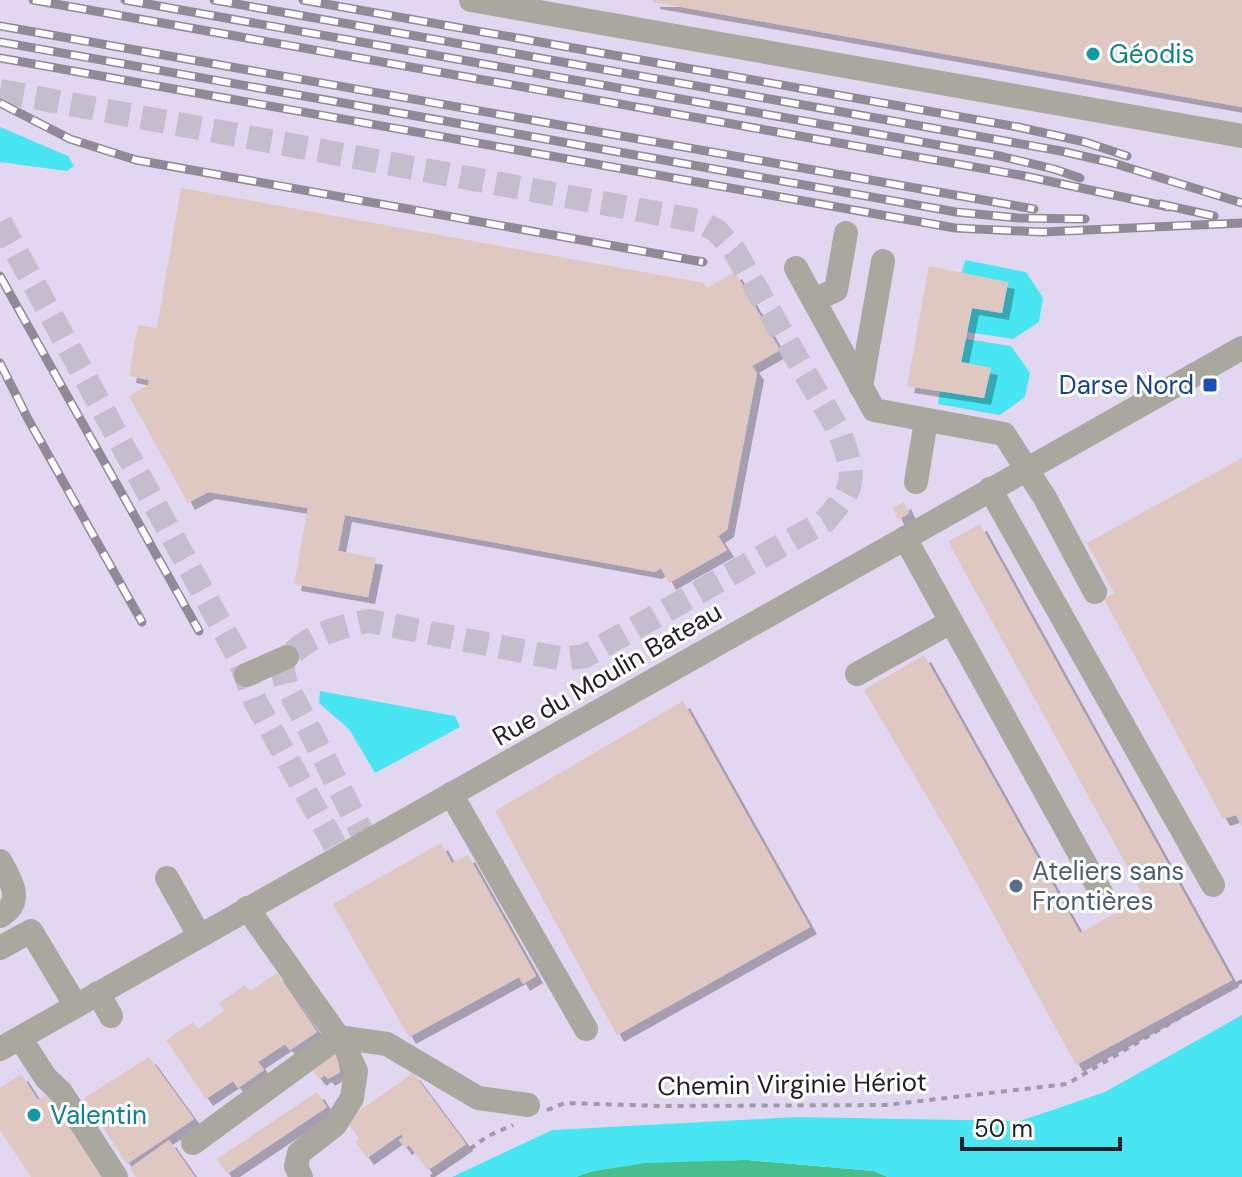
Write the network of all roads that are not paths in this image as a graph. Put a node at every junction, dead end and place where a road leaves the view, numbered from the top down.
1 (471, 0) edge
2 (1242, 136) edge
3 (846, 233) dead end
4 (883, 261) dead end
5 (796, 268) dead end
6 (814, 300) junction
7 (1242, 349) edge
8 (861, 387) junction
9 (926, 421) junction
10 (1025, 470) junction
11 (916, 482) dead end
12 (990, 489) junction
13 (905, 538) junction
14 (1095, 592) dead end
15 (951, 622) junction
16 (287, 657) dead end
17 (857, 674) dead end
18 (246, 675) dead end
19 (451, 794) junction
20 (0, 861) edge
21 (167, 878) dead end
22 (1213, 885) dead end
23 (1104, 898) dead end
24 (7, 908) edge
25 (247, 908) junction
26 (31, 931) junction
27 (199, 935) junction
28 (0, 948) edge
29 (98, 993) junction
30 (76, 1006) junction
31 (111, 1016) dead end
32 (586, 1029) dead end
33 (338, 1037) junction
34 (10, 1043) edge
35 (533, 1109) road end
36 (193, 1143) dead end
37 (116, 1177) edge
38 (301, 1177) edge

1 - 2 street
3 - 6 street
4 - 8 street
5 - 6 street
6 - 8 street
7 - 10 street, Rue du Moulin Bateau
8 - 9 street
9 - 10 street
9 - 11 street
10 - 12 street, Rue du Moulin Bateau
10 - 14 street
12 - 13 street, Rue du Moulin Bateau
12 - 22 street
13 - 15 street
13 - 19 street, Rue du Moulin Bateau
15 - 17 street
15 - 23 street
16 - 18 street
19 - 25 street, Rue du Moulin Bateau
19 - 32 street
20 - 24 street
21 - 27 street
24 - 26 street
25 - 27 street, Rue du Moulin Bateau
25 - 33 street
26 - 28 street
26 - 30 street
27 - 29 street, Rue du Moulin Bateau
29 - 30 street, Rue du Moulin Bateau
29 - 31 street
30 - 34 street, Rue du Moulin Bateau
33 - 35 street
33 - 36 street
33 - 38 street
34 - 37 street

